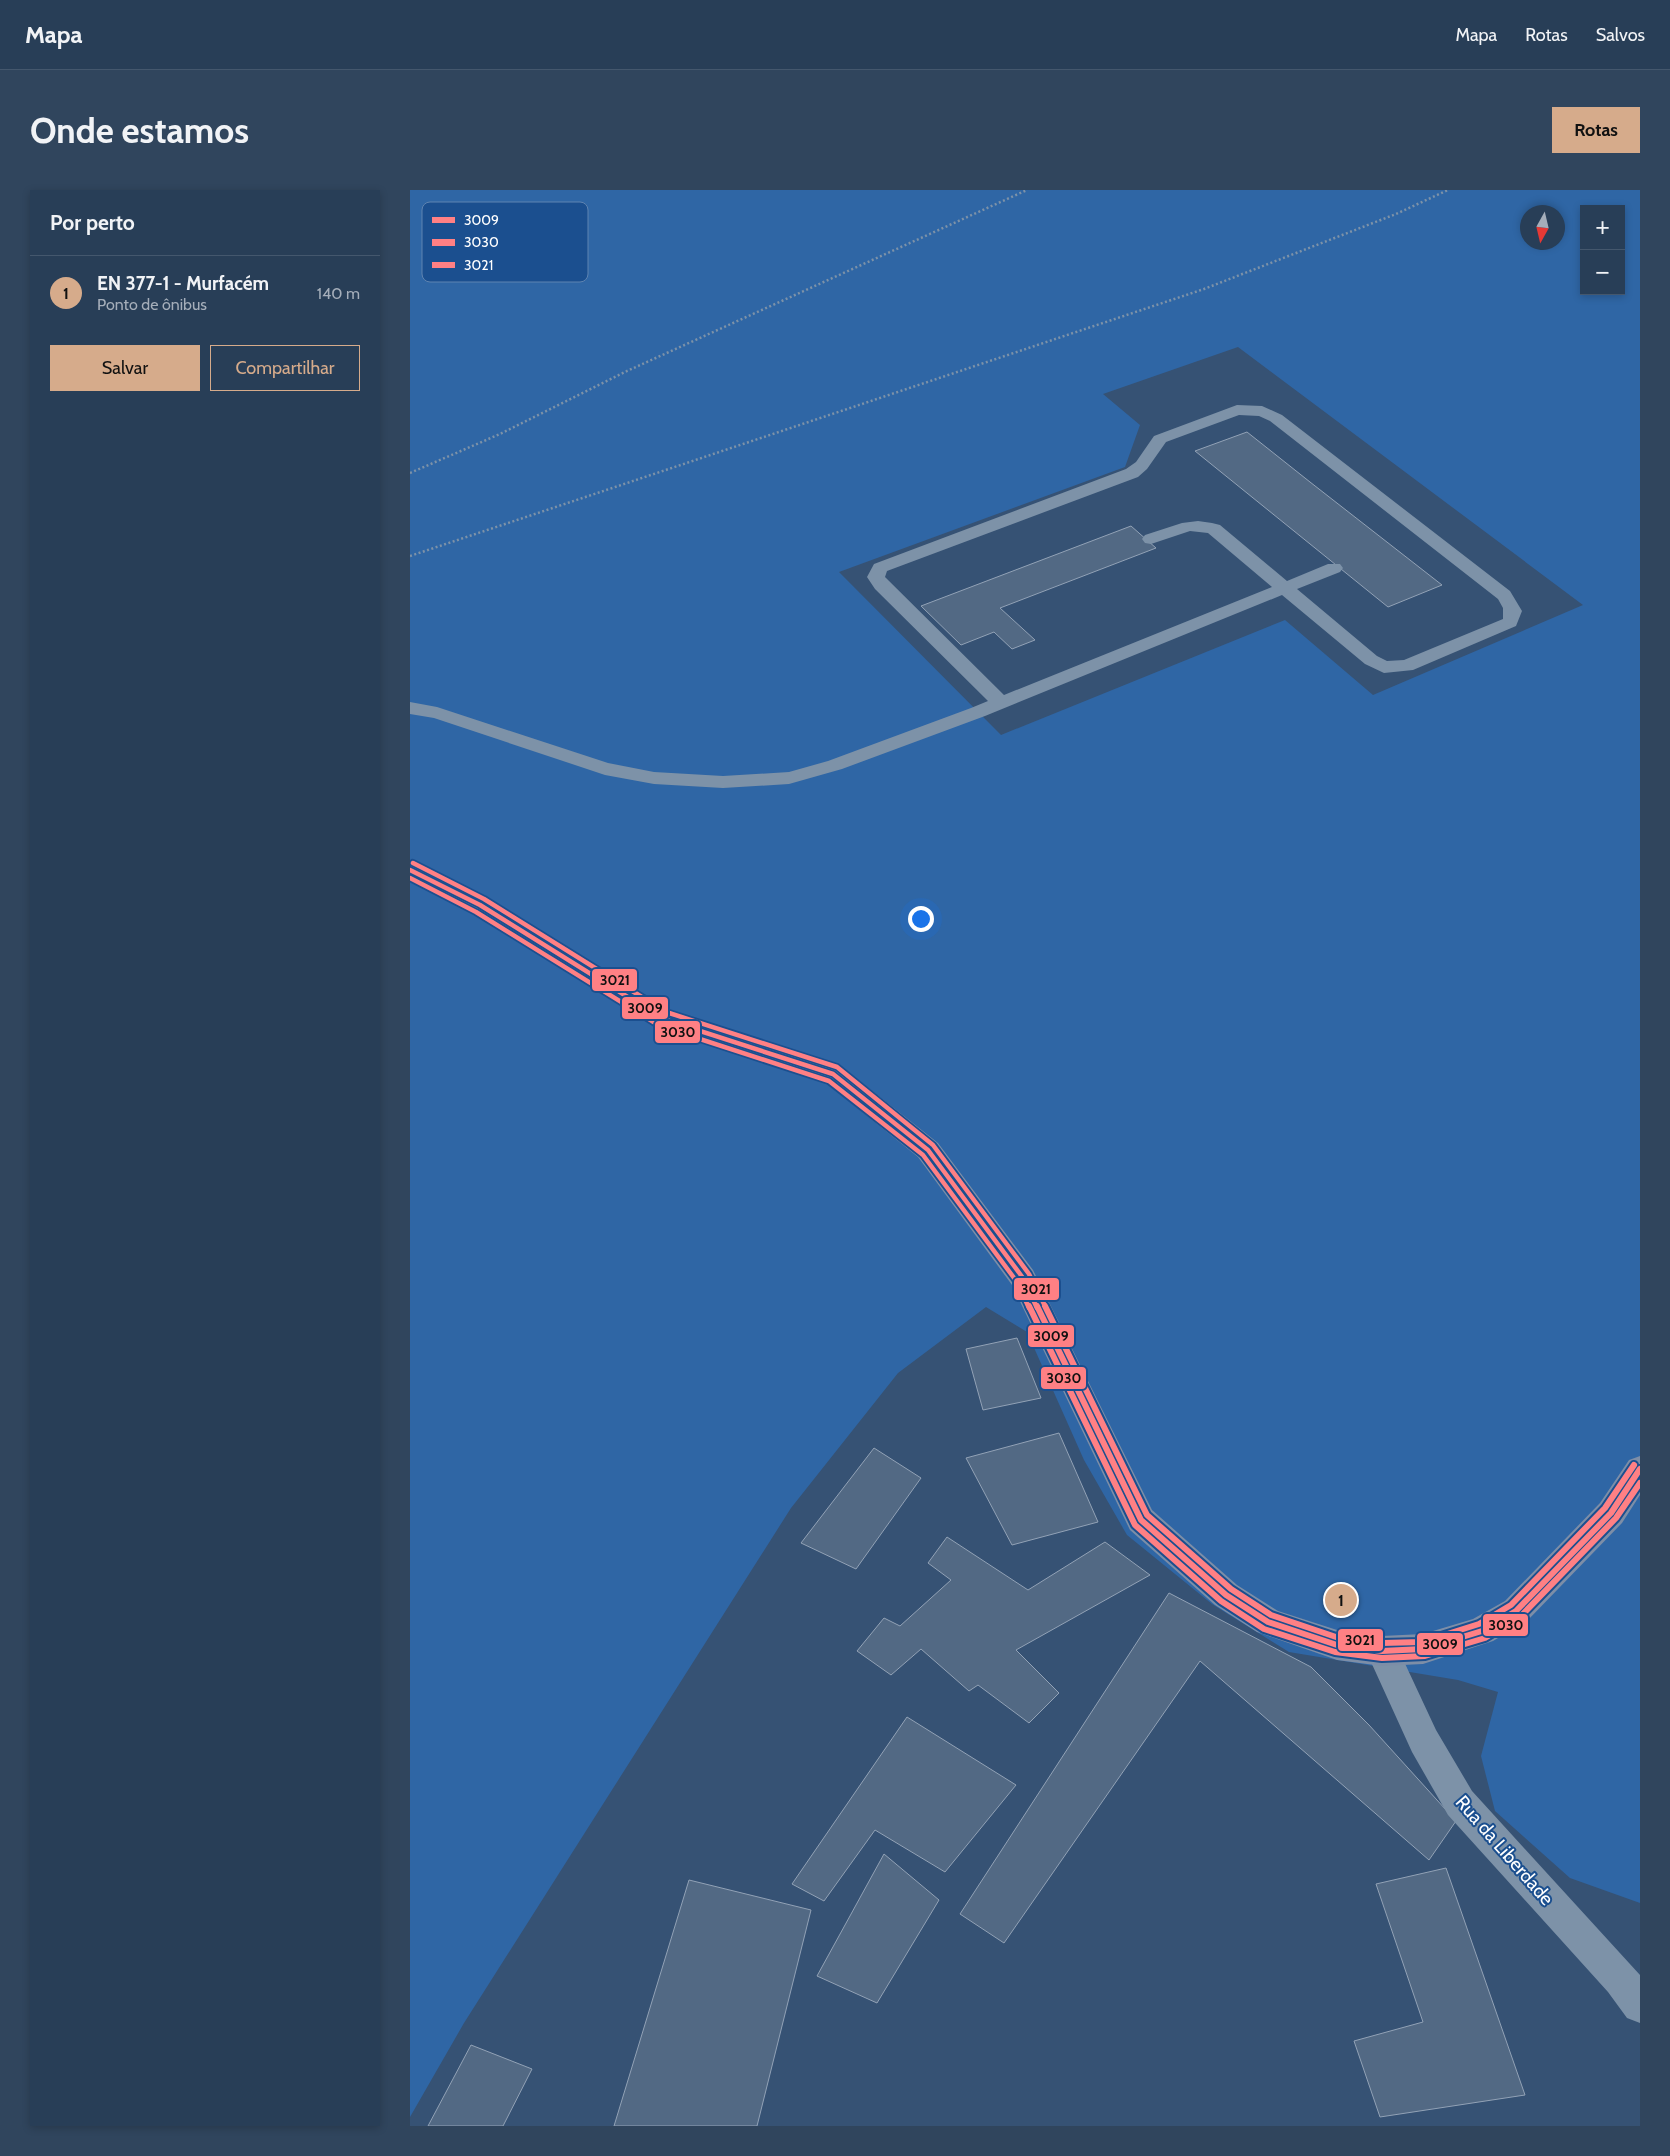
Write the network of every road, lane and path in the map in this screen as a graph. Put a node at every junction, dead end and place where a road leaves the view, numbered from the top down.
1 (1027, 190) edge
2 (1448, 190) edge
3 (410, 473) edge
4 (1151, 540) dead end
5 (410, 556) edge
6 (1334, 568) dead end
7 (1285, 588) junction
8 (1001, 703) junction
9 (410, 708) edge
10 (410, 870) edge
11 (1640, 1469) edge
12 (1382, 1651) junction
13 (1640, 2005) edge

1 - 3 path
2 - 5 path
4 - 7 lane
6 - 7 lane
7 - 8 lane
7 - 8 lane
8 - 9 lane
10 - 12 main road
11 - 12 main road
12 - 13 street, Rua da Liberdade

